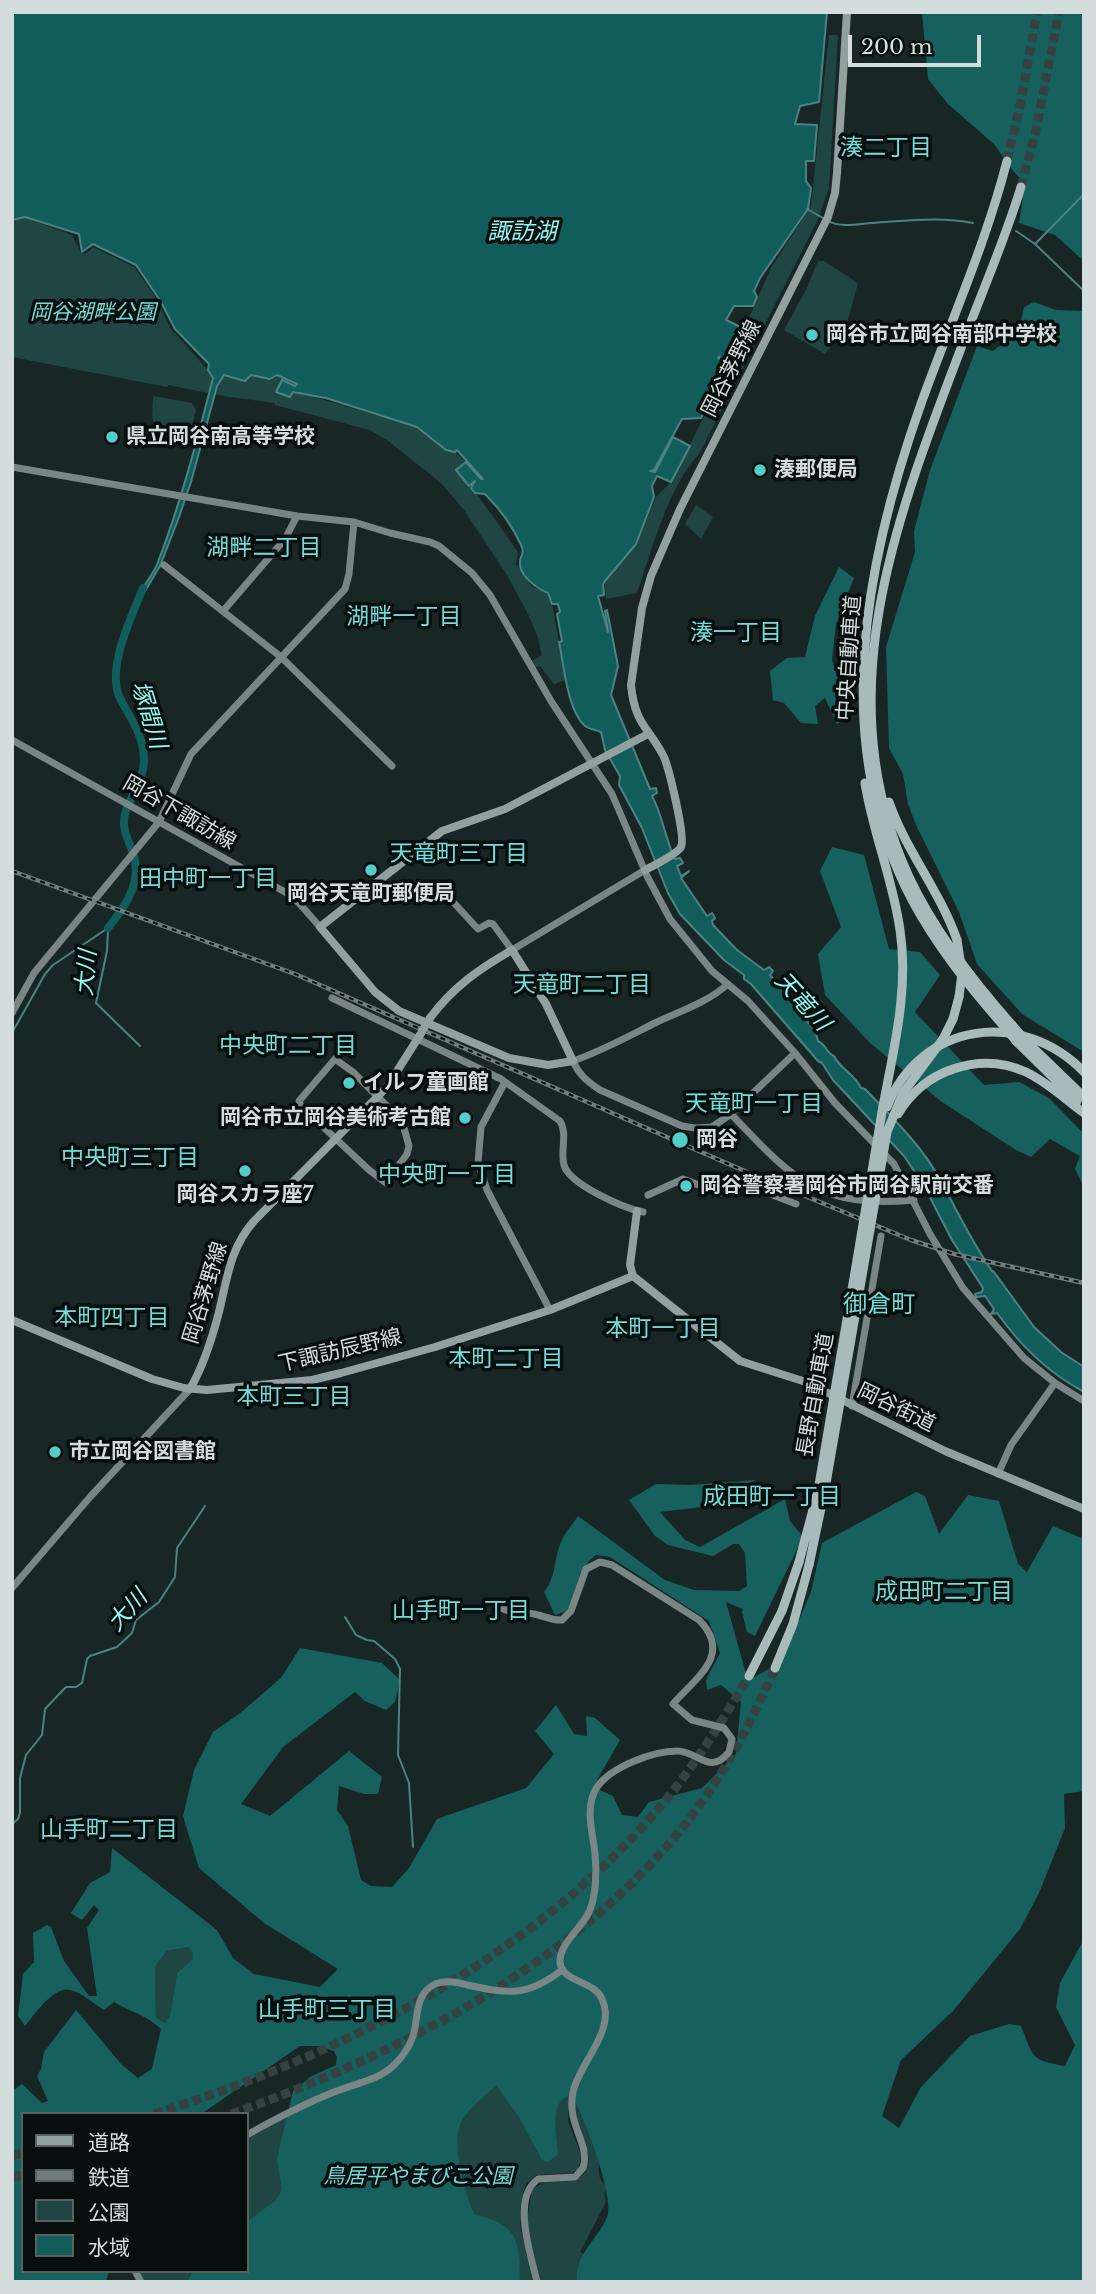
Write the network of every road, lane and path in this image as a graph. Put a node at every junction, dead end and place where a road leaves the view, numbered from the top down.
1 (847, 12) edge
2 (1007, 161) tunnel mouth
3 (1021, 187) tunnel mouth
4 (12, 467) edge
5 (297, 516) junction
6 (354, 522) junction
7 (892, 552) junction
8 (164, 565) dead end
9 (871, 594) junction
10 (224, 610) junction
11 (281, 657) junction
12 (645, 736) junction
13 (12, 740) edge
14 (595, 762) junction
15 (392, 766) dead end
16 (159, 822) junction
17 (647, 869) junction
18 (443, 891) dead end
19 (320, 927) junction
20 (512, 950) junction
21 (728, 984) junction
22 (332, 998) dead end
23 (12, 1013) edge
24 (1007, 1024) junction
25 (418, 1037) junction
26 (1021, 1041) junction
27 (942, 1042) junction
28 (794, 1053) junction
29 (573, 1061) junction
30 (1084, 1072) edge
31 (505, 1082) junction
32 (1084, 1097) edge
33 (377, 1098) junction
34 (1084, 1107) edge
35 (1084, 1113) edge
36 (731, 1114) junction
37 (335, 1138) junction
38 (879, 1153) junction
39 (648, 1195) dead end
40 (914, 1200) junction
41 (796, 1204) dead end
42 (640, 1212) joint
43 (881, 1236) dead end
44 (634, 1276) junction
45 (550, 1310) junction
46 (12, 1320) edge
47 (1055, 1383) junction
48 (190, 1389) junction
49 (1084, 1401) edge
50 (852, 1406) junction
51 (998, 1474) junction
52 (1084, 1509) edge
53 (12, 1588) edge
54 (497, 1606) dead end
55 (775, 1668) tunnel mouth
56 (750, 1676) tunnel mouth
57 (562, 1970) junction
58 (248, 2134) edge
59 (537, 2282) edge

1 - 12 main road, 岡谷茅野線
2 - 9 highway, 中央自動車道
3 - 7 highway, 中央自動車道
4 - 5 street
5 - 6 street
5 - 10 street
6 - 11 street
6 - 14 street
7 - 24 highway, 中央自動車道
7 - 27 highway, bridge
8 - 10 street
9 - 24 highway, 中央自動車道
9 - 38 highway, bridge
10 - 11 street
11 - 15 street
11 - 16 street
12 - 14 main road
12 - 17 main road, 岡谷茅野線
13 - 16 street, 岡谷下諏訪線
14 - 17 street
14 - 19 main road
16 - 19 street, 岡谷下諏訪線
16 - 23 street
17 - 20 street
17 - 21 street
18 - 20 street
19 - 29 main road
20 - 25 main road, 岡谷茅野線, bridge
20 - 29 main road
21 - 28 street
21 - 29 street
22 - 25 street
24 - 26 highway, 中央自動車道, bridge
25 - 31 street
25 - 33 main road, 岡谷茅野線
26 - 32 highway, 中央自動車道
26 - 34 highway, 中央自動車道
27 - 30 highway
27 - 38 highway, bridge
28 - 36 street
28 - 40 street
29 - 36 street
31 - 42 street
31 - 45 street
33 - 37 main road, 岡谷茅野線
33 - 37 street
33 - 37 street
35 - 38 highway, bridge
36 - 40 street
37 - 48 main road, 岡谷茅野線
38 - 55 highway, 長野自動車道, bridge
38 - 56 highway, 長野自動車道, bridge
39 - 41 street
40 - 47 street
42 - 44 main road
43 - 50 street
44 - 45 main road, 下諏訪辰野線
44 - 50 main road, 岡谷街道
45 - 48 main road, 下諏訪辰野線
46 - 48 main road, 下諏訪辰野線
47 - 49 street
47 - 51 street
48 - 53 street
50 - 51 main road, 岡谷街道
51 - 52 main road, 岡谷街道
54 - 57 street
57 - 58 street
57 - 59 street

